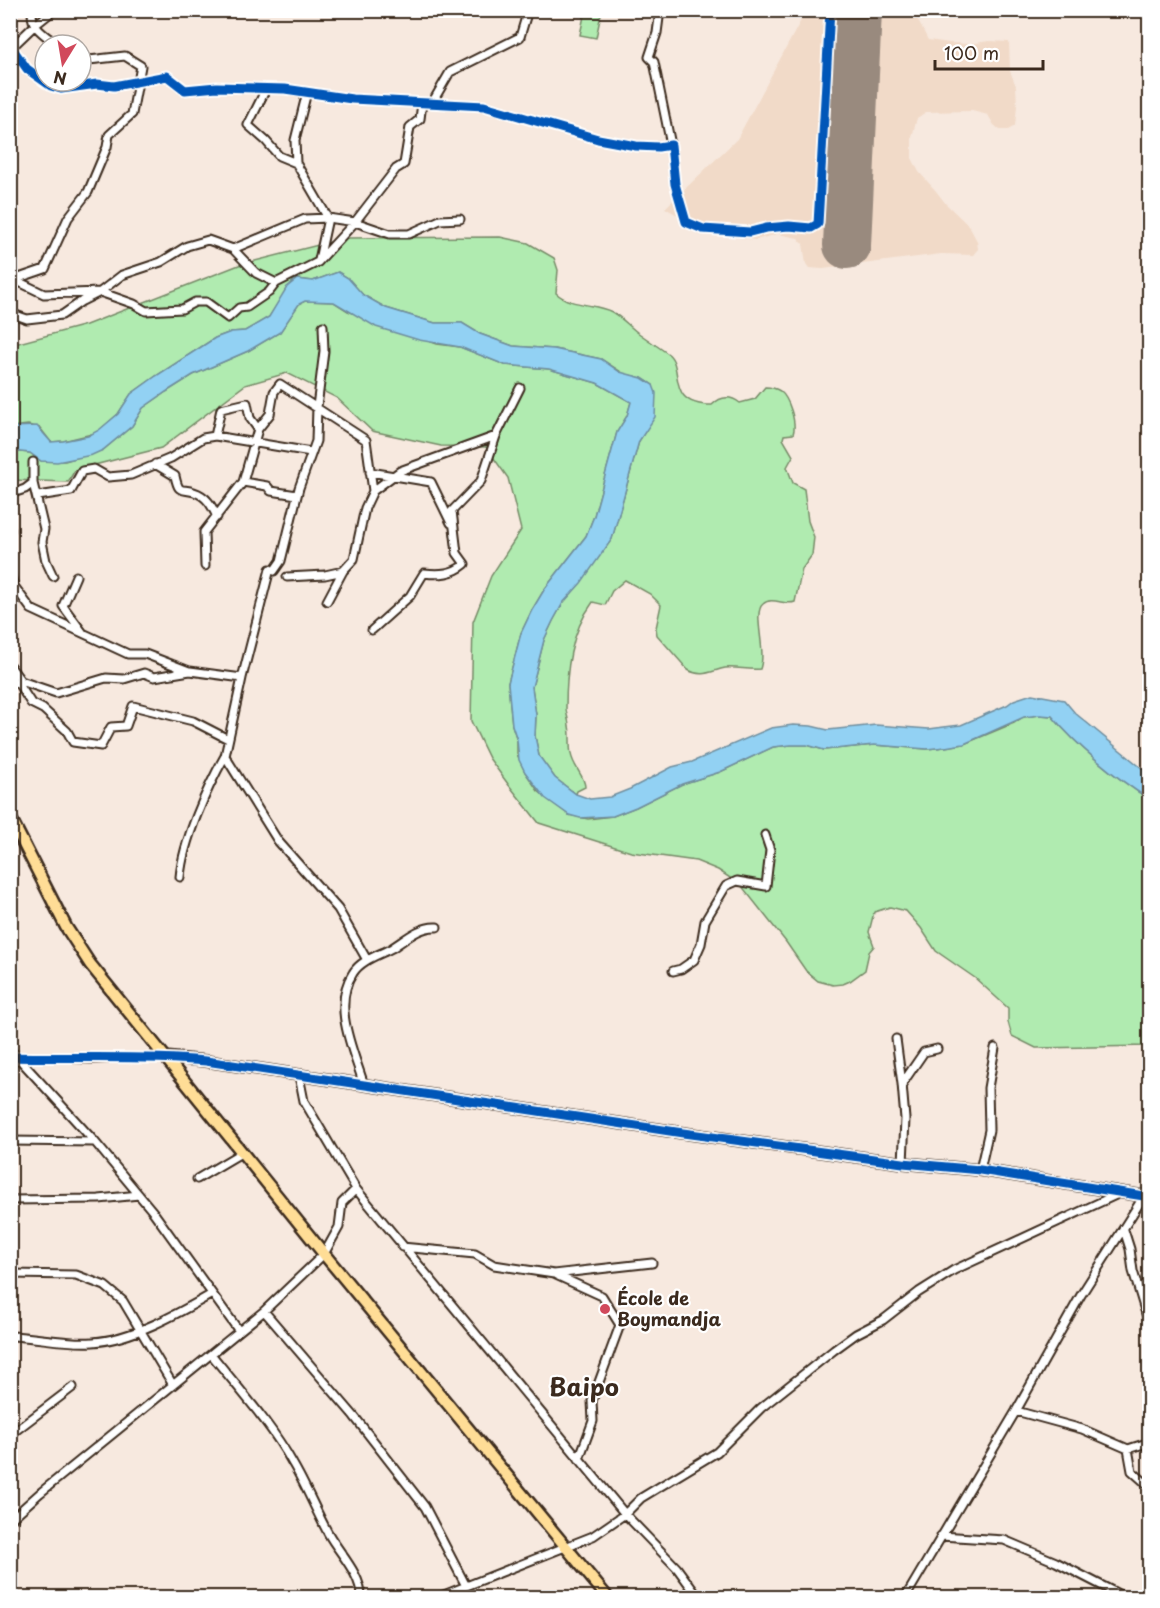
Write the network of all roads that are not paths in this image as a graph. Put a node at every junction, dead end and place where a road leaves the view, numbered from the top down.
1 (33, 10) edge
2 (54, 10) edge
3 (528, 10) edge
4 (660, 10) edge
5 (830, 10) edge
6 (34, 26) junction
7 (43, 33) edge
8 (11, 49) edge
9 (93, 60) edge
10 (138, 82) junction
11 (266, 89) junction
12 (307, 92) junction
13 (422, 103) junction
14 (432, 104) junction
15 (671, 145) junction
16 (296, 163) junction
17 (328, 218) junction
18 (460, 219) dead end
19 (355, 222) junction
20 (233, 249) junction
21 (318, 262) junction
22 (12, 279) edge
23 (276, 283) junction
24 (100, 292) junction
25 (10, 313) edge
26 (323, 326) dead end
27 (520, 388) dead end
28 (317, 407) junction
29 (258, 429) junction
30 (214, 436) junction
31 (496, 436) junction
32 (255, 444) junction
33 (311, 452) junction
34 (33, 462) dead end
35 (155, 464) junction
36 (370, 472) junction
37 (393, 476) junction
38 (243, 482) junction
39 (33, 483) junction
40 (373, 491) junction
41 (10, 494) edge
42 (297, 495) junction
43 (38, 496) junction
44 (217, 517) junction
45 (454, 528) junction
46 (205, 566) dead end
47 (343, 571) junction
48 (10, 572) edge
49 (53, 576) dead end
50 (76, 576) dead end
51 (287, 577) dead end
52 (327, 601) dead end
53 (372, 630) dead end
54 (84, 634) junction
55 (10, 666) edge
56 (190, 671) junction
57 (242, 678) junction
58 (17, 681) edge
59 (10, 687) edge
60 (228, 739) junction
61 (225, 756) junction
62 (10, 817) edge
63 (765, 835) dead end
64 (180, 877) dead end
65 (437, 927) dead end
66 (367, 960) junction
67 (673, 971) dead end
68 (896, 1039) dead end
69 (995, 1048) dead end
70 (10, 1049) edge
71 (937, 1049) dead end
72 (14, 1057) edge
73 (164, 1057) junction
74 (299, 1076) junction
75 (902, 1084) junction
76 (364, 1085) junction
77 (10, 1141) edge
78 (95, 1142) junction
79 (242, 1153) junction
80 (903, 1163) junction
81 (980, 1170) junction
82 (197, 1179) dead end
83 (356, 1189) junction
84 (1120, 1193) junction
85 (139, 1195) junction
86 (1147, 1196) edge
87 (10, 1200) edge
88 (1124, 1230) junction
89 (402, 1247) junction
90 (324, 1254) junction
91 (652, 1263) dead end
92 (10, 1274) edge
93 (554, 1274) junction
94 (212, 1294) junction
95 (264, 1311) junction
96 (1149, 1327) edge
97 (140, 1329) junction
98 (239, 1331) junction
99 (10, 1336) edge
100 (211, 1354) junction
101 (173, 1384) junction
102 (73, 1387) dead end
103 (1016, 1412) junction
104 (10, 1435) edge
105 (1149, 1442) edge
106 (1128, 1449) junction
107 (579, 1459) junction
108 (1149, 1487) edge
109 (625, 1514) junction
110 (10, 1520) edge
111 (941, 1536) junction
112 (567, 1548) junction
113 (466, 1586) junction
114 (361, 1598) edge
115 (436, 1598) edge
116 (609, 1598) edge
117 (699, 1598) edge
118 (905, 1598) edge
119 (1126, 1598) edge

1 - 6 street
2 - 6 street
3 - 14 street
4 - 15 street
5 - 15 street
6 - 7 street
6 - 8 street
8 - 10 street
9 - 10 street
10 - 11 street
10 - 22 street
11 - 12 street
11 - 16 street
12 - 13 street
12 - 16 street
13 - 14 street
13 - 19 street
14 - 15 street
16 - 17 street
17 - 19 street
17 - 20 street
17 - 21 street
18 - 19 street
19 - 21 street
20 - 23 street
20 - 24 street
21 - 23 street
22 - 24 street
23 - 24 street
24 - 25 street
26 - 28 street
27 - 31 street
28 - 29 street
28 - 33 street
28 - 36 street
29 - 30 street
29 - 32 street
30 - 32 street
30 - 35 street
31 - 37 street
31 - 45 street
32 - 33 street
32 - 38 street
33 - 42 street
34 - 39 street
35 - 43 street
35 - 44 street
36 - 37 street
36 - 40 street
37 - 40 street
37 - 45 street
38 - 42 street
38 - 44 street
39 - 41 street
39 - 43 street
40 - 47 street
42 - 57 street
43 - 49 street
44 - 46 street
45 - 53 street
47 - 51 street
47 - 52 street
48 - 54 street
50 - 54 street
54 - 56 street
55 - 58 street
56 - 57 street
56 - 58 street
57 - 60 street
58 - 59 street
58 - 60 street
60 - 61 street
61 - 64 street
61 - 66 street
62 - 73 main road
63 - 67 street
65 - 66 street
66 - 76 street
68 - 75 street
69 - 81 street
70 - 72 street
71 - 75 street
72 - 73 street
72 - 78 street
73 - 74 street
73 - 79 main road
74 - 76 street
74 - 83 street
75 - 80 street
76 - 80 street
77 - 78 street
78 - 85 street
79 - 82 street
79 - 90 main road
80 - 81 street
81 - 84 street
83 - 89 street
83 - 90 street
84 - 86 street
84 - 109 street
85 - 87 street
85 - 94 street
86 - 88 street
88 - 96 street
88 - 103 street
89 - 93 street
89 - 107 street
90 - 95 street
90 - 112 main road
91 - 93 street
92 - 97 street
93 - 107 street
94 - 97 street
94 - 98 street
95 - 98 street
95 - 113 street
97 - 99 street
97 - 101 street
98 - 100 street
100 - 101 street
100 - 114 street
101 - 110 street
102 - 104 street
103 - 106 street
103 - 111 street
105 - 106 street
106 - 108 street
107 - 109 street
109 - 112 street
109 - 117 street
111 - 118 street
111 - 119 street
112 - 113 street
112 - 116 main road
113 - 115 street

